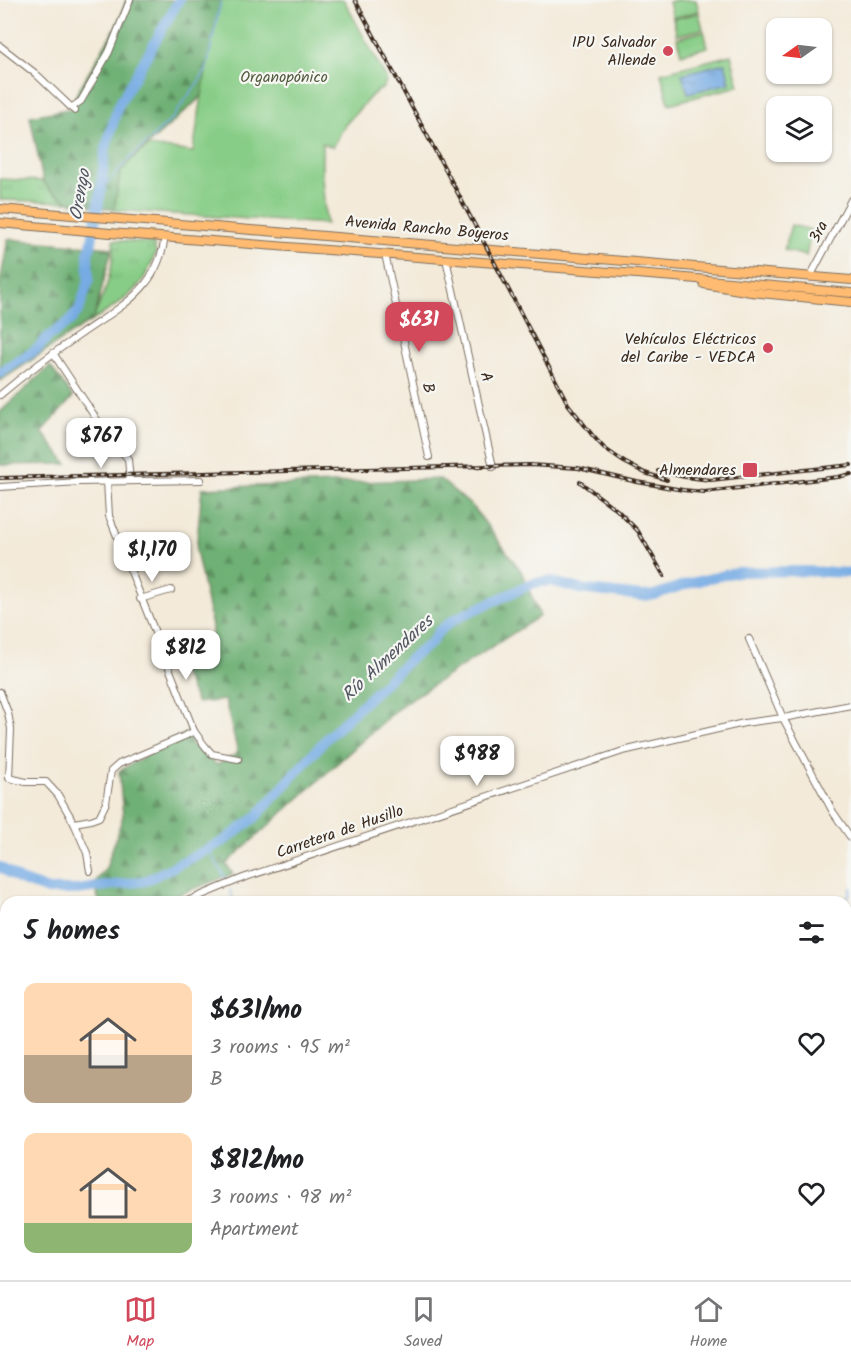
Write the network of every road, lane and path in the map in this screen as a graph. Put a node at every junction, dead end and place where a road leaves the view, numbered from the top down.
1 (130, 0) edge
2 (0, 46) edge
3 (851, 200) edge
4 (0, 209) edge
5 (0, 223) edge
6 (165, 237) junction
7 (386, 254) junction
8 (446, 259) junction
9 (675, 277) junction
10 (810, 277) junction
11 (851, 280) edge
12 (851, 293) edge
13 (851, 302) edge
14 (53, 353) junction
15 (0, 395) edge
16 (429, 457) dead end
17 (493, 467) dead end
18 (201, 480) dead end
19 (106, 481) junction
20 (129, 481) junction
21 (0, 487) edge
22 (171, 590) dead end
23 (140, 599) junction
24 (749, 639) dead end
25 (0, 692) edge
26 (851, 705) edge
27 (783, 718) junction
28 (194, 731) junction
29 (238, 759) dead end
30 (74, 823) junction
31 (851, 838) edge
32 (90, 871) dead end
33 (199, 896) edge

1 - 2 street
3 - 10 street, 3ra
4 - 10 highway, Avenida Rancho Boyeros
5 - 6 highway, Avenida Rancho Boyeros
6 - 7 highway, Avenida Rancho Boyeros
6 - 14 street
7 - 8 highway, Avenida Rancho Boyeros
7 - 16 street, B
8 - 9 highway, Avenida Rancho Boyeros
8 - 17 street, A
9 - 12 highway, Avenida Rancho Boyeros
9 - 13 highway
10 - 11 highway, Avenida Rancho Boyeros
14 - 15 street
14 - 20 street
18 - 20 street
19 - 20 street
19 - 21 street
19 - 23 street
22 - 23 street
23 - 28 street
24 - 27 street
25 - 30 street
26 - 27 street, Carretera de Husillo
27 - 31 street
27 - 33 street, Carretera de Husillo
28 - 29 street
28 - 30 street
30 - 32 street

